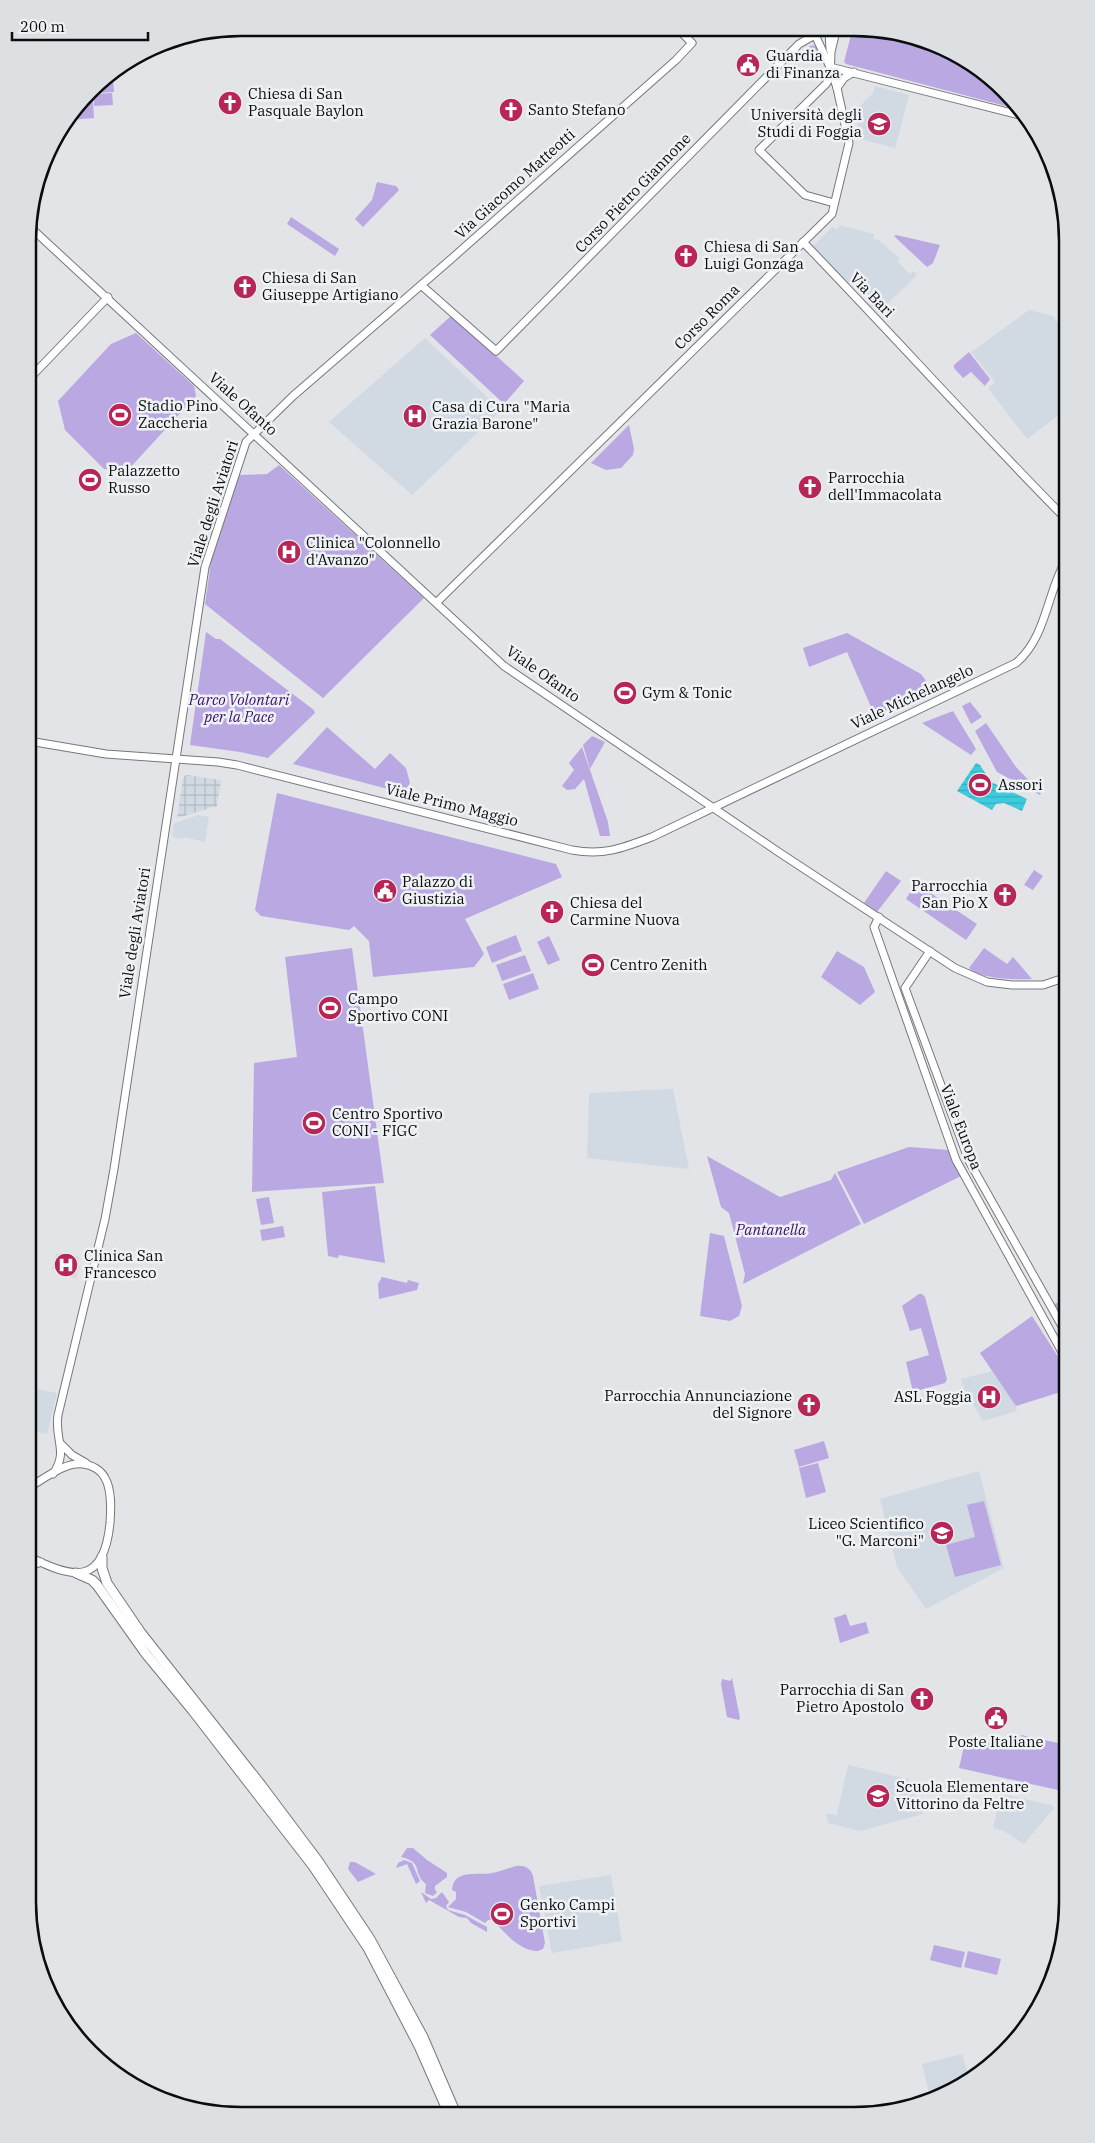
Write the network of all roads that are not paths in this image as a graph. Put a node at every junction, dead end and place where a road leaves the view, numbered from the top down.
1 (685, 36) edge
2 (812, 36) edge
3 (814, 36) edge
4 (829, 36) edge
5 (835, 36) edge
6 (831, 52) junction
7 (830, 67) junction
8 (854, 72) junction
9 (837, 88) junction
10 (1014, 114) edge
11 (834, 203) junction
12 (37, 233) edge
13 (803, 242) junction
14 (421, 284) junction
15 (108, 297) junction
16 (36, 372) edge
17 (253, 433) junction
18 (1059, 512) edge
19 (1059, 574) edge
20 (437, 602) junction
21 (36, 742) edge
22 (176, 760) junction
23 (714, 807) junction
24 (879, 917) junction
25 (930, 951) junction
26 (1059, 980) edge
27 (1059, 1321) edge
28 (1059, 1347) edge
29 (59, 1442) junction
30 (90, 1465) junction
31 (53, 1474) junction
32 (36, 1483) edge
33 (102, 1557) junction
34 (36, 1560) edge
35 (41, 1562) junction
36 (36, 1564) edge
37 (76, 1573) junction
38 (446, 2107) edge
39 (453, 2107) edge

1 - 14 street, Via Giacomo Matteotti
2 - 14 street, Corso Pietro Giannone
3 - 7 street
4 - 6 street
5 - 6 street
6 - 7 street
7 - 8 street
7 - 9 street
7 - 11 street
8 - 9 street
8 - 10 street
9 - 11 street
11 - 13 street, Corso Roma
12 - 15 street, Viale Ofanto
13 - 18 street, Via Bari
13 - 20 street, Corso Roma
14 - 17 street, Via Giacomo Matteotti
15 - 16 street
15 - 17 street, Viale Ofanto
17 - 20 street, Viale Ofanto
17 - 22 street, Viale degli Aviatori
19 - 23 street, Viale Michelangelo
20 - 23 street, Viale Ofanto
21 - 22 street, Viale Primo Maggio
22 - 23 street, Viale Primo Maggio
22 - 29 street, Viale degli Aviatori
23 - 24 street, Viale Ofanto
24 - 25 street, Viale Ofanto
24 - 28 street, Viale Europa
25 - 26 street, Viale Ofanto
25 - 27 street, Viale Europa
29 - 30 street
29 - 31 street, Viale degli Aviatori
30 - 31 street
30 - 33 street
31 - 32 street
33 - 37 street
33 - 39 highway
34 - 35 street
35 - 36 street
35 - 37 street
37 - 38 highway

